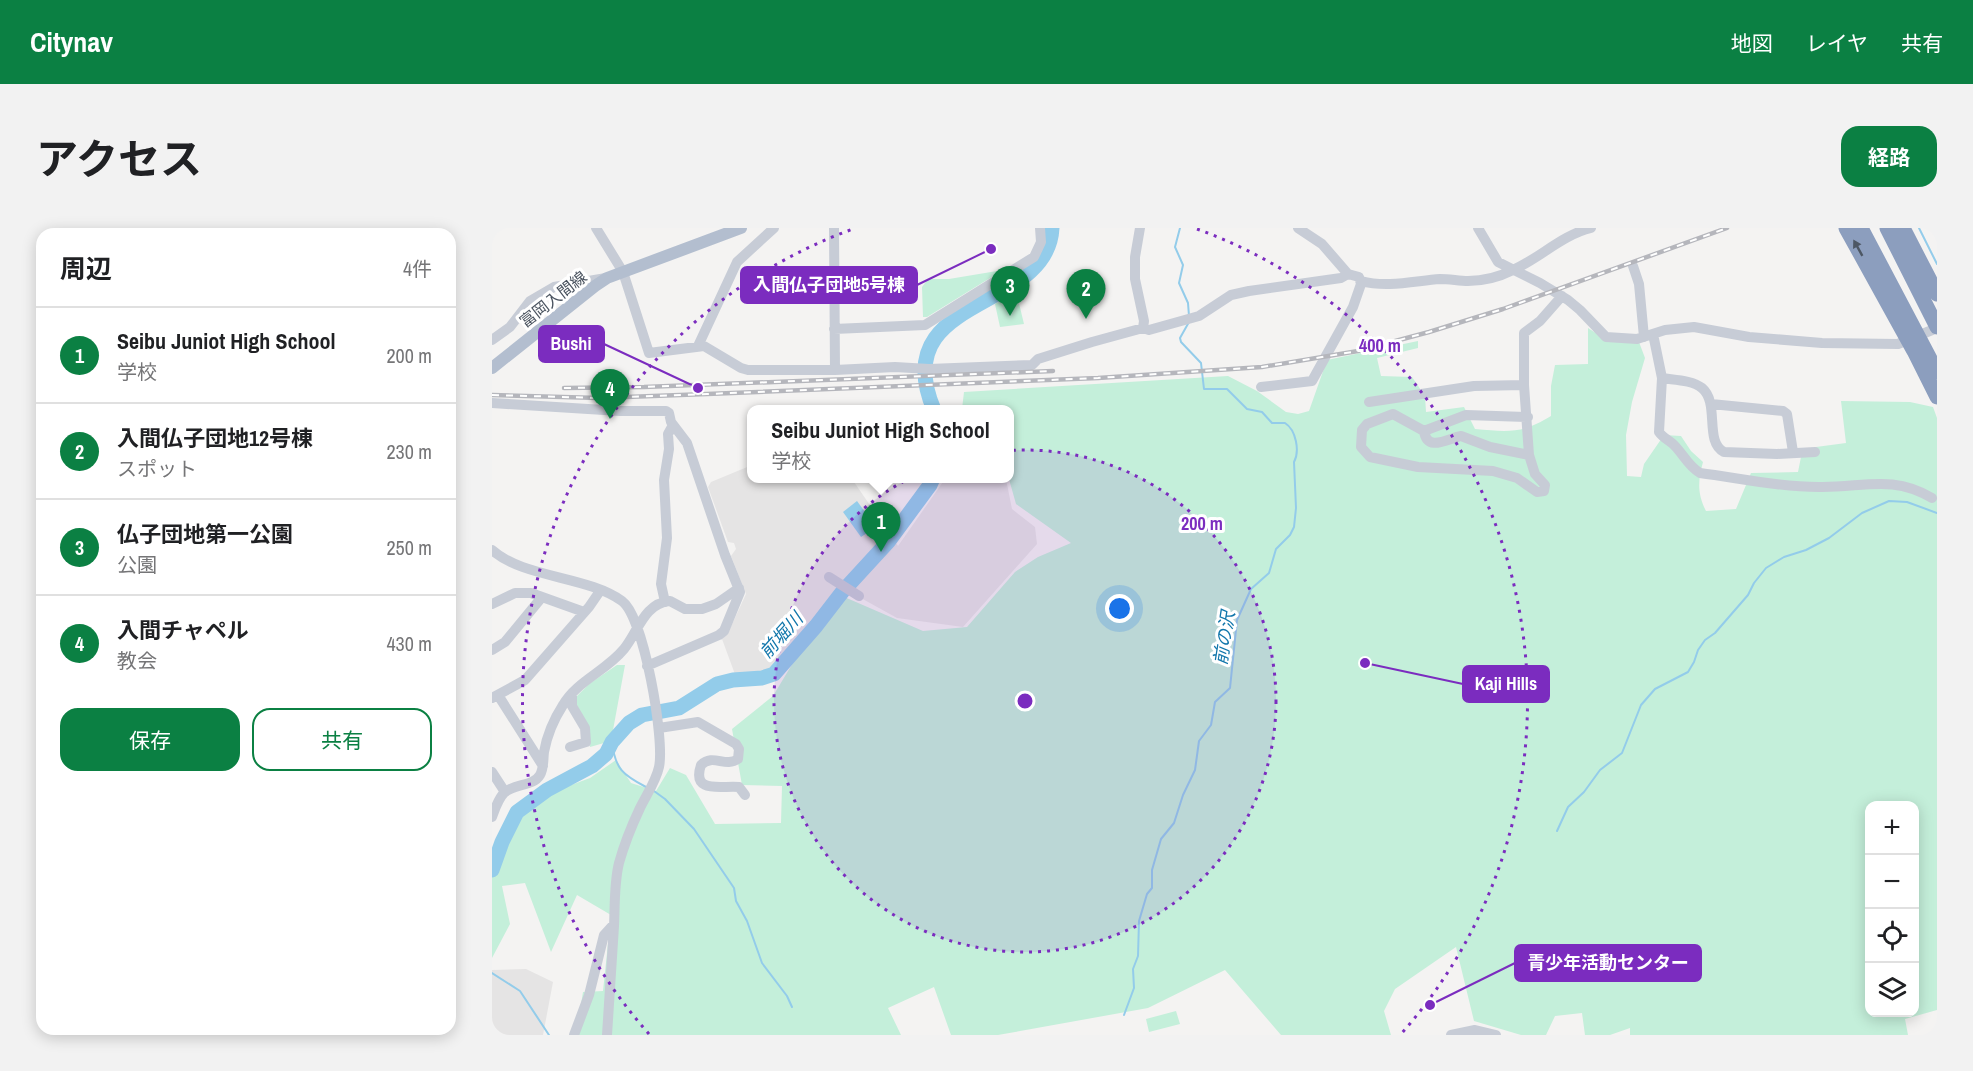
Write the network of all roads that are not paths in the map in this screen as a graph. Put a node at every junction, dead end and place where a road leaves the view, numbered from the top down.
1 (596, 228) edge
2 (741, 228) edge
3 (774, 228) edge
4 (834, 228) edge
5 (1040, 228) edge
6 (1140, 228) edge
7 (1298, 228) edge
8 (1478, 228) edge
9 (1591, 228) edge
10 (1846, 228) edge
11 (1861, 228) edge
12 (1887, 228) edge
13 (1903, 228) edge
14 (1633, 266) dead end
15 (1514, 270) junction
16 (623, 272) junction
17 (1008, 274) junction
18 (1348, 274) junction
19 (607, 278) junction
20 (1362, 281) junction
21 (1020, 293) dead end
22 (1937, 294) edge
23 (1562, 296) junction
24 (1937, 327) edge
25 (1143, 328) junction
26 (834, 329) junction
27 (1648, 335) junction
28 (492, 340) edge
29 (698, 346) junction
30 (492, 368) edge
31 (835, 370) junction
32 (1937, 372) edge
33 (1662, 378) junction
34 (1524, 385) junction
35 (1261, 387) dead end
36 (1936, 395) edge
37 (1388, 399) junction
38 (1369, 402) dead end
39 (492, 403) edge
40 (1711, 404) junction
41 (1393, 414) junction
42 (1527, 417) junction
43 (673, 425) junction
44 (1424, 431) junction
45 (1793, 452) junction
46 (1815, 452) dead end
47 (1529, 455) junction
48 (1932, 498) dead end
49 (492, 550) edge
50 (829, 577) dead end
51 (739, 588) junction
52 (600, 591) junction
53 (859, 596) dead end
54 (542, 597) junction
55 (665, 602) junction
56 (492, 604) edge
57 (584, 612) junction
58 (638, 627) junction
59 (492, 650) edge
60 (647, 666) junction
61 (572, 693) junction
62 (495, 697) edge
63 (659, 726) junction
64 (570, 747) dead end
65 (543, 766) junction
66 (492, 772) edge
67 (505, 792) junction
68 (745, 795) dead end
69 (492, 817) edge
70 (614, 924) junction
71 (1485, 1034) edge
72 (574, 1035) edge
73 (608, 1035) edge
74 (1450, 1035) edge
75 (1496, 1035) edge

1 - 16 street
2 - 16 main road, 富岡入間線
3 - 29 street
4 - 26 street
5 - 17 street
6 - 25 street
7 - 18 street
8 - 15 street
9 - 15 street
36 -> 10 highway
11 - 32 highway
12 - 24 highway
13 - 22 highway
14 - 27 street
15 - 20 street
15 - 23 street
16 - 19 main road, 富岡入間線
16 - 29 street
17 - 21 street
17 - 26 street
18 - 20 street
18 - 25 street
19 - 28 street
19 - 30 main road, 富岡入間線
20 - 35 street
23 - 27 street
23 - 34 street
24 - 27 street
25 - 31 street
26 - 31 street
27 - 33 street
29 - 31 street
33 - 40 street
33 - 48 street
34 - 37 street
34 - 42 street
37 - 38 street
37 - 41 street
39 - 43 street
40 - 45 street
40 - 45 street
41 - 44 street
41 - 47 street
42 - 44 street
42 - 47 street
43 - 51 street
43 - 55 street
44 - 47 street
45 - 46 street
49 - 52 street
50 - 53 street
51 - 55 street
51 - 60 street
52 - 57 street
52 - 58 street
54 - 56 street
54 - 57 street
54 - 59 street
55 - 58 street
57 - 62 street
58 - 60 street
58 - 61 street
60 - 63 street
61 - 64 street
61 - 65 street
62 - 65 street
63 - 68 street
63 - 70 street
65 - 67 street
66 - 67 street
67 - 69 street
70 - 72 street
70 - 73 street
71 - 74 street
71 - 75 street

